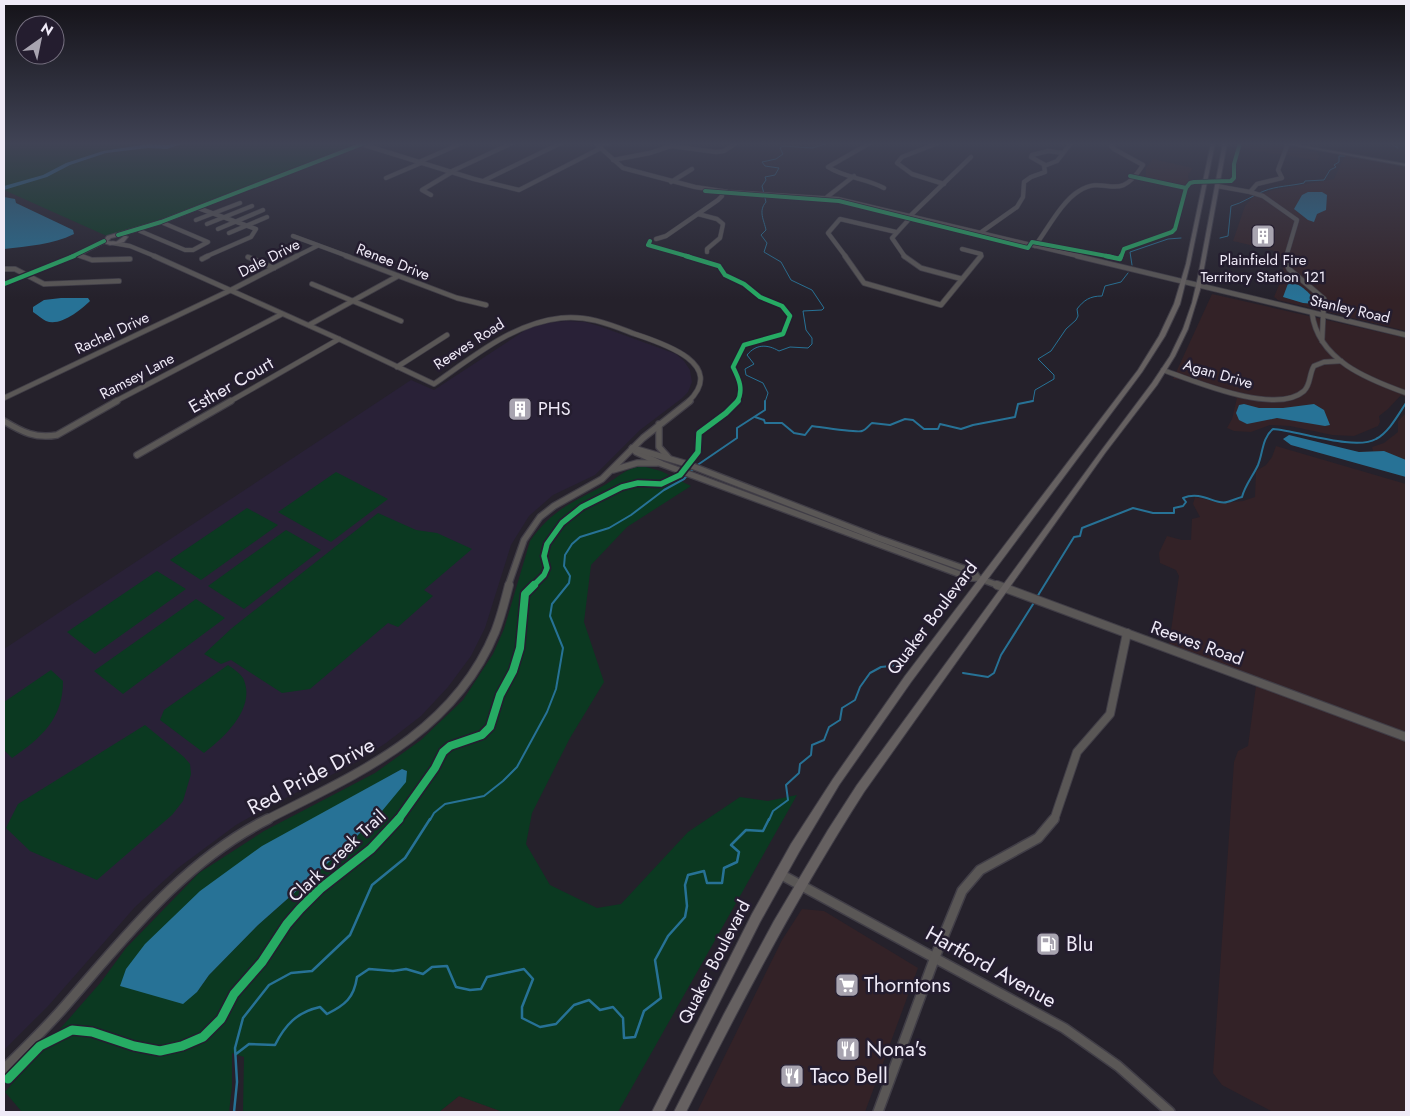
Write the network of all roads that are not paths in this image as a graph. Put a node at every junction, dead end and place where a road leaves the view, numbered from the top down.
1 (231, 195) edge
2 (721, 195) edge
3 (794, 195) edge
4 (829, 195) edge
5 (933, 195) edge
6 (1023, 195) edge
7 (1074, 195) edge
8 (1202, 195) edge
9 (1216, 195) edge
10 (1260, 195) edge
11 (827, 197) junction
12 (240, 203) dead end
13 (252, 206) dead end
14 (198, 208) junction
15 (263, 210) dead end
16 (213, 213) junction
17 (698, 214) junction
18 (911, 216) junction
19 (224, 217) junction
20 (267, 217) dead end
21 (196, 220) dead end
22 (237, 221) junction
23 (161, 222) junction
24 (207, 224) dead end
25 (248, 225) junction
26 (218, 229) dead end
27 (140, 231) junction
28 (896, 232) junction
29 (229, 233) dead end
30 (980, 233) junction
31 (118, 235) junction
32 (293, 236) dead end
33 (125, 239) junction
34 (656, 239) dead end
35 (104, 241) junction
36 (112, 243) junction
37 (130, 246) junction
38 (317, 246) junction
39 (1036, 246) junction
40 (962, 249) dead end
41 (707, 252) dead end
42 (77, 255) junction
43 (248, 257) dead end
44 (202, 258) dead end
45 (130, 259) dead end
46 (274, 268) junction
47 (4, 269) edge
48 (26, 275) junction
49 (398, 276) junction
50 (962, 278) junction
51 (119, 281) dead end
52 (1183, 282) junction
53 (4, 284) edge
54 (312, 284) dead end
55 (1200, 286) junction
56 (231, 290) junction
57 (354, 301) junction
58 (486, 305) dead end
59 (1312, 313) junction
60 (282, 314) junction
61 (1323, 316) junction
62 (401, 321) dead end
63 (310, 326) junction
64 (447, 335) dead end
65 (1406, 335) edge
66 (340, 339) junction
67 (1322, 341) junction
68 (1341, 361) junction
69 (397, 367) junction
70 (1162, 370) junction
71 (1403, 392) edge
72 (4, 398) edge
73 (4, 420) edge
74 (659, 424) junction
75 (632, 448) junction
76 (137, 455) dead end
77 (674, 460) junction
78 (662, 464) junction
79 (611, 470) junction
80 (980, 579) junction
81 (1005, 588) junction
82 (1127, 633) junction
83 (1406, 738) edge
84 (780, 874) junction
85 (800, 886) junction
86 (935, 958) junction
87 (4, 1069) edge
88 (658, 1112) edge
89 (680, 1112) edge
90 (878, 1112) edge
91 (1170, 1112) edge

1 - 14 main road
2 - 17 street
3 - 11 street, Stanley Road
4 - 11 street
5 - 18 street
6 - 30 street
7 - 39 street
8 - 52 main road, Quaker Boulevard
9 - 55 main road
10 - 61 street
11 - 18 street, Stanley Road
12 - 16 street
13 - 19 street
14 - 16 street
14 - 23 main road
15 - 22 street
16 - 19 street
16 - 21 street
17 - 34 street
17 - 41 street
18 - 28 street
18 - 30 street, Stanley Road
19 - 22 street
19 - 24 street
20 - 25 street
22 - 25 street
22 - 26 street
23 - 27 main road
23 - 27 street
23 - 31 main road
25 - 29 street
25 - 44 street
27 - 33 main road
28 - 50 street
28 - 50 street
30 - 39 street, Stanley Road
31 - 33 main road
31 - 35 main road
32 - 38 street, Renee Drive
33 - 36 main road
33 - 37 street, Reeves Road
35 - 36 main road
35 - 42 main road
36 - 37 street, Reeves Road
36 - 42 main road
37 - 56 street, Reeves Road
38 - 46 street, Dale Drive
38 - 49 street, Renee Drive
39 - 52 street, Stanley Road
40 - 50 street
42 - 45 street
42 - 48 main road
43 - 46 street
46 - 56 street, Dale Drive
47 - 48 street
48 - 51 street
48 - 53 main road
49 - 57 street
49 - 58 street, Renee Drive
52 - 55 street, Stanley Road
52 - 80 main road, Quaker Boulevard
54 - 57 street
55 - 59 street, Stanley Road
55 - 70 main road
56 - 60 street, Reeves Road
56 - 72 street, Rachel Drive
57 - 62 street
57 - 63 street
59 - 61 street, Stanley Road
59 - 67 street
60 - 63 street, Reeves Road
60 - 73 street, Ramsey Lane
61 - 65 street, Stanley Road
61 - 67 street
63 - 66 street, Reeves Road
64 - 69 street
66 - 69 street, Reeves Road
66 - 76 street, Esther Court
67 - 68 street
68 - 70 street, Agan Drive
68 - 71 street
69 - 74 street, Reeves Road
70 - 81 main road
74 - 75 street, Reeves Road
74 - 77 street
75 - 77 street, Reeves Road
75 - 78 street, Reeves Road
75 - 79 street, Red Pride Drive
77 - 80 street, Reeves Road
78 - 79 street
78 - 80 street, Reeves Road
79 - 87 street, Red Pride Drive
80 - 81 street, Reeves Road
80 - 84 main road, Quaker Boulevard
81 - 82 street, Reeves Road
81 - 85 main road
82 - 83 street, Reeves Road
82 - 86 street
84 - 85 street, Hartford Avenue
84 - 88 main road, Quaker Boulevard
85 - 86 street, Hartford Avenue
85 - 89 main road
86 - 90 street
86 - 91 street, Hartford Avenue

